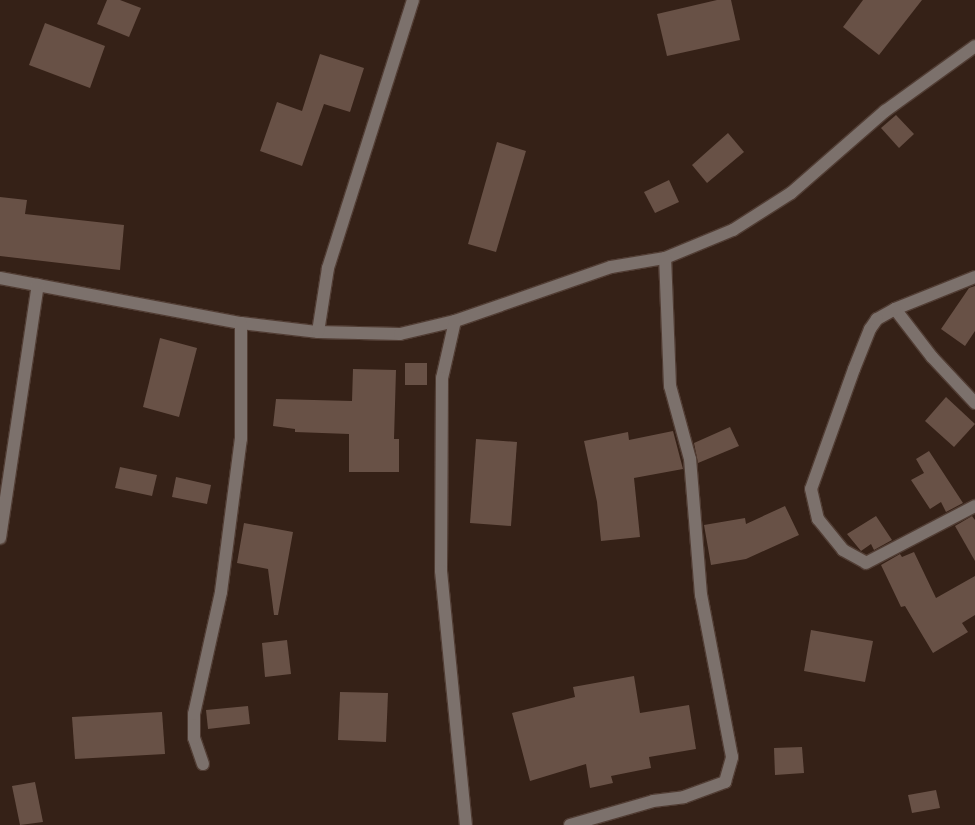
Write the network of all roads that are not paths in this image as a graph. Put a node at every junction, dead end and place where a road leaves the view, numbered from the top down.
1 (413, 0) edge
2 (974, 48) edge
3 (665, 258) junction
4 (975, 277) edge
5 (0, 278) edge
6 (38, 285) junction
7 (895, 309) junction
8 (455, 321) junction
9 (241, 323) junction
10 (318, 332) junction
11 (975, 403) edge
12 (975, 506) edge
13 (0, 538) edge
14 (203, 764) dead end
15 (466, 825) edge
16 (570, 825) edge

1 - 10 street
2 - 3 street
3 - 8 street
3 - 16 street
4 - 7 street
5 - 6 street
6 - 9 street
6 - 13 street
7 - 11 street
7 - 12 street
8 - 10 street
8 - 15 street
9 - 10 street
9 - 14 street

